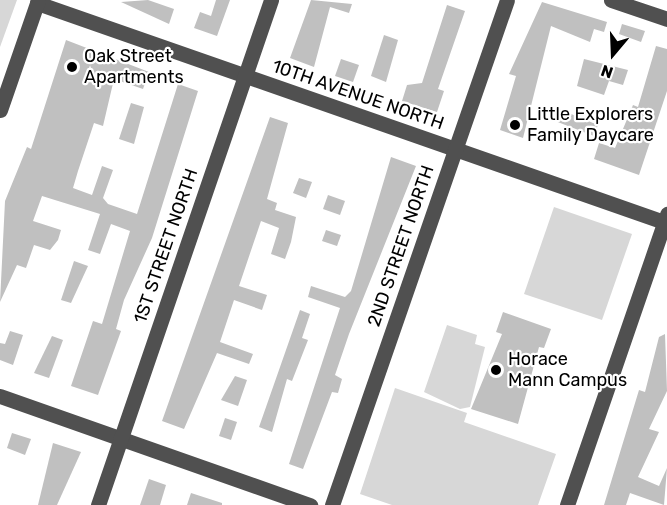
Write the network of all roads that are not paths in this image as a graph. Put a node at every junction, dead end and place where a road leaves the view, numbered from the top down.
1 (271, 0) edge
2 (507, 0) edge
3 (611, 0) edge
4 (37, 2) edge
5 (667, 19) edge
6 (245, 76) junction
7 (0, 110) edge
8 (456, 149) junction
9 (666, 220) edge
10 (0, 396) edge
11 (122, 437) junction
12 (98, 505) edge
13 (310, 505) edge
14 (332, 505) edge
15 (567, 505) edge

1 - 6 street, 1ST STREET NORTH
2 - 8 street, 2ND STREET NORTH
3 - 5 street
4 - 6 street, 10TH AVENUE NORTH
4 - 7 street
6 - 8 street, 10TH AVENUE NORTH
6 - 11 street, 1ST STREET NORTH
8 - 9 street, 10TH AVENUE NORTH
8 - 14 street, 2ND STREET NORTH
9 - 15 street
10 - 11 street
11 - 12 street, 1ST STREET NORTH
11 - 13 street

